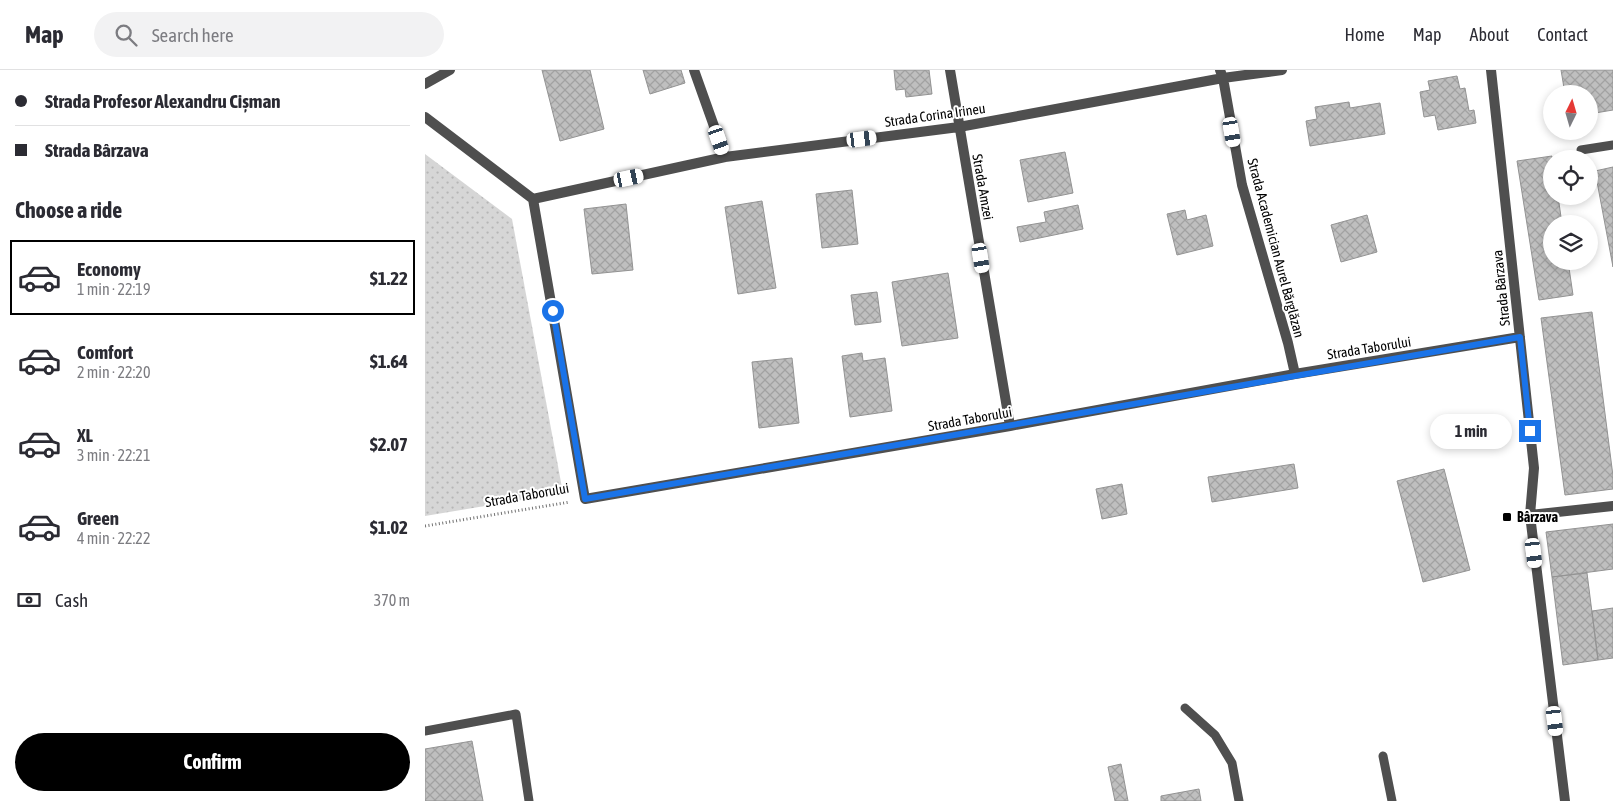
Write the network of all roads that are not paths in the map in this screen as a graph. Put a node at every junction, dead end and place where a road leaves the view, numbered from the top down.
1 (450, 70) edge
2 (694, 70) edge
3 (949, 70) edge
4 (1282, 70) edge
5 (1491, 70) edge
6 (1221, 74) edge
7 (425, 84) edge
8 (425, 117) edge
9 (959, 127) junction
10 (1613, 145) edge
11 (1581, 150) dead end
12 (725, 157) junction
13 (533, 199) junction
14 (1520, 337) junction
15 (1295, 374) junction
16 (1010, 426) junction
17 (1613, 506) edge
18 (1530, 515) junction
19 (1185, 708) dead end
20 (425, 731) edge
21 (1383, 756) dead end
22 (529, 801) edge
23 (1239, 801) edge
24 (1392, 801) edge
25 (1565, 801) edge

1 - 7 street
2 - 12 street
3 - 9 street, Strada Amzei
4 - 6 street, Strada Corina Irineu
5 - 14 street, Strada Bârzava
6 - 9 street, Strada Corina Irineu
6 - 15 street, Strada Academician Aurel Bărglăzan
8 - 13 street
9 - 12 street, Strada Corina Irineu
9 - 16 street, Strada Amzei
10 - 11 lane
12 - 13 street, Strada Corina Irineu
13 - 16 street, Strada Taborului
14 - 15 street, Strada Taborului
14 - 18 street, Strada Bârzava
15 - 16 street, Strada Taborului
17 - 18 street
18 - 25 street, Strada Bârzava
19 - 23 lane
20 - 22 lane
21 - 24 lane

